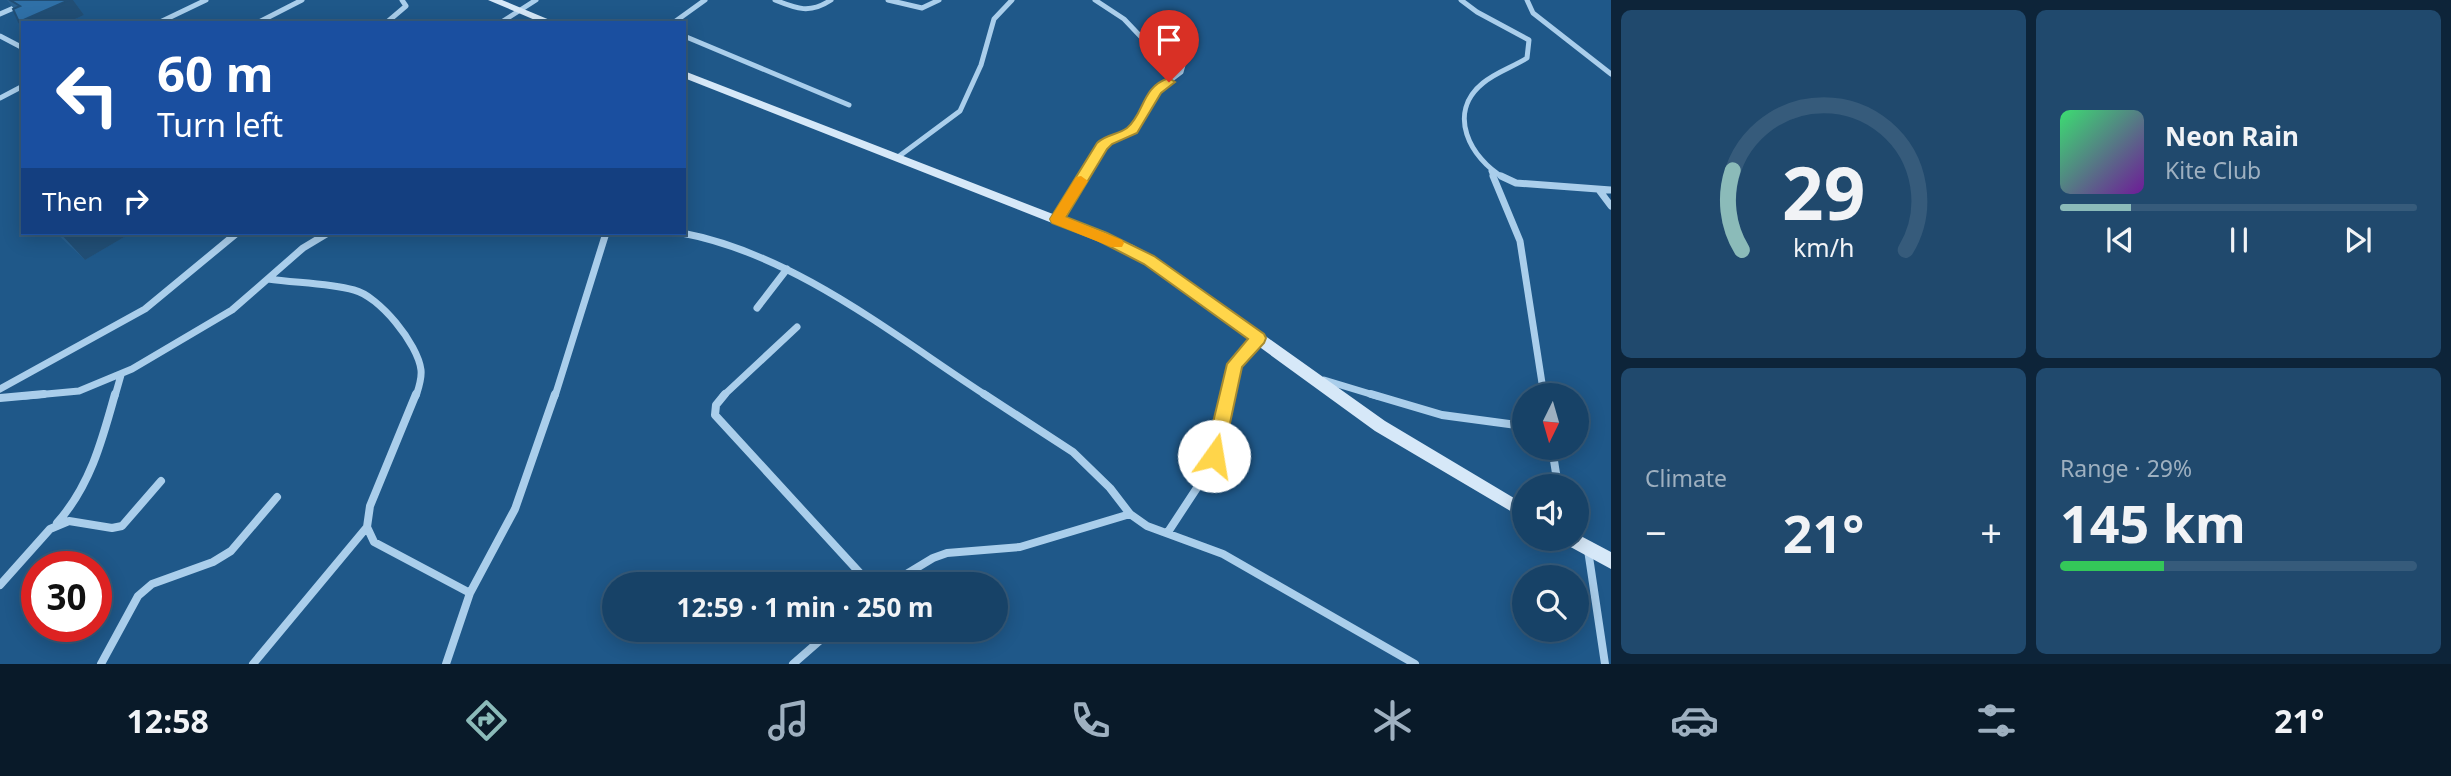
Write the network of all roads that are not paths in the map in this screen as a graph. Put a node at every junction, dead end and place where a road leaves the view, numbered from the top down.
1 (32, 0) edge
2 (206, 0) edge
3 (302, 0) edge
4 (402, 0) edge
5 (494, 0) edge
6 (536, 0) edge
7 (705, 0) edge
8 (775, 0) edge
9 (831, 0) edge
10 (888, 0) edge
11 (939, 0) edge
12 (1012, 0) edge
13 (1095, 0) edge
14 (1461, 0) edge
15 (1527, 0) edge
16 (518, 10) junction
17 (0, 15) edge
18 (162, 21) edge
19 (261, 21) edge
20 (389, 21) edge
21 (503, 21) edge
22 (544, 21) edge
23 (676, 21) edge
24 (0, 36) edge
25 (686, 37) edge
26 (21, 47) edge
27 (1611, 74) edge
28 (686, 75) edge
29 (21, 87) edge
30 (0, 98) edge
31 (849, 105) dead end
32 (898, 157) junction
33 (1490, 171) junction
34 (1599, 190) junction
35 (1611, 191) edge
36 (1611, 206) edge
37 (1057, 219) junction
38 (686, 234) edge
39 (235, 235) edge
40 (325, 235) edge
41 (605, 235) edge
42 (787, 269) junction
43 (268, 279) junction
44 (757, 308) dead end
45 (797, 327) dead end
46 (1258, 338) junction
47 (121, 375) junction
48 (1311, 376) junction
49 (1542, 383) edge
50 (0, 389) edge
51 (0, 398) edge
52 (1512, 424) edge
53 (161, 481) dead end
54 (276, 497) dead end
55 (1512, 505) edge
56 (1129, 514) junction
57 (366, 527) junction
58 (50, 529) junction
59 (1167, 532) junction
60 (1589, 550) edge
61 (1588, 551) edge
62 (1611, 561) edge
63 (859, 572) edge
64 (910, 572) edge
65 (0, 584) edge
66 (470, 593) junction
67 (818, 642) edge
68 (101, 664) edge
69 (253, 664) edge
70 (446, 664) edge
71 (793, 664) edge
72 (1415, 664) edge
73 (1605, 664) edge

1 - 17 street
2 - 18 street
3 - 19 street
4 - 20 street
5 - 16 main road
6 - 16 street
7 - 23 street
8 - 9 street
10 - 11 street
12 - 32 street
13 - 37 street
14 - 33 street
15 - 27 street
16 - 21 street
16 - 22 main road
24 - 26 street
25 - 31 street
28 - 32 main road
29 - 30 street
32 - 37 main road
33 - 34 street
33 - 49 street
34 - 35 street
34 - 36 street
37 - 46 main road
38 - 42 street
39 - 50 street
40 - 43 street
41 - 66 street
42 - 44 street
42 - 56 street
43 - 47 street
43 - 57 street
45 - 63 street
46 - 48 main road
46 - 59 street
47 - 51 street
47 - 58 street
48 - 52 street
48 - 55 main road
53 - 58 street
54 - 68 street
56 - 59 street
56 - 64 street
57 - 66 street
57 - 69 street
58 - 65 street
59 - 72 street
60 - 62 main road
61 - 73 street
66 - 70 street
67 - 71 street

